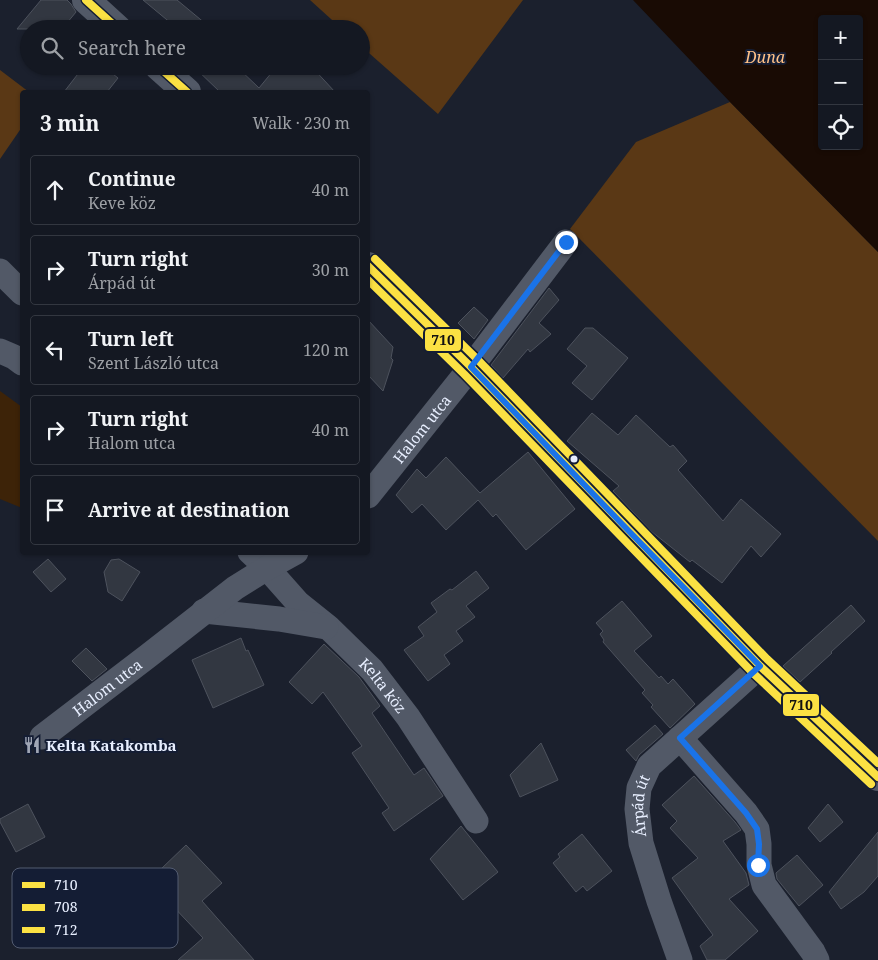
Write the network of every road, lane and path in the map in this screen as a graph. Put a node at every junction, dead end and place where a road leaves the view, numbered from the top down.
1 (86, 0) edge
2 (108, 20) edge
3 (168, 75) edge
4 (185, 90) edge
5 (566, 242) dead end
6 (370, 268) edge
7 (0, 271) edge
8 (20, 291) edge
9 (0, 351) edge
10 (20, 362) edge
11 (471, 367) junction
12 (370, 493) edge
13 (282, 555) edge
14 (258, 560) edge
15 (204, 611) junction
16 (328, 627) junction
17 (760, 666) junction
18 (42, 737) dead end
19 (680, 738) junction
20 (878, 777) edge
21 (476, 821) dead end
22 (680, 960) edge
23 (817, 960) edge

1 - 2 street
3 - 4 street
5 - 11 street, Halom utca
6 - 11 street
7 - 8 street
9 - 10 street
11 - 12 street, Halom utca
11 - 17 street
13 - 14 street, Halom utca
14 - 15 street, Halom utca
14 - 16 street, Kelta köz
15 - 16 street
15 - 18 street, Halom utca
16 - 21 street, Kelta köz
17 - 19 street, Árpád út
17 - 20 street
19 - 22 street, Árpád út
19 - 23 street

